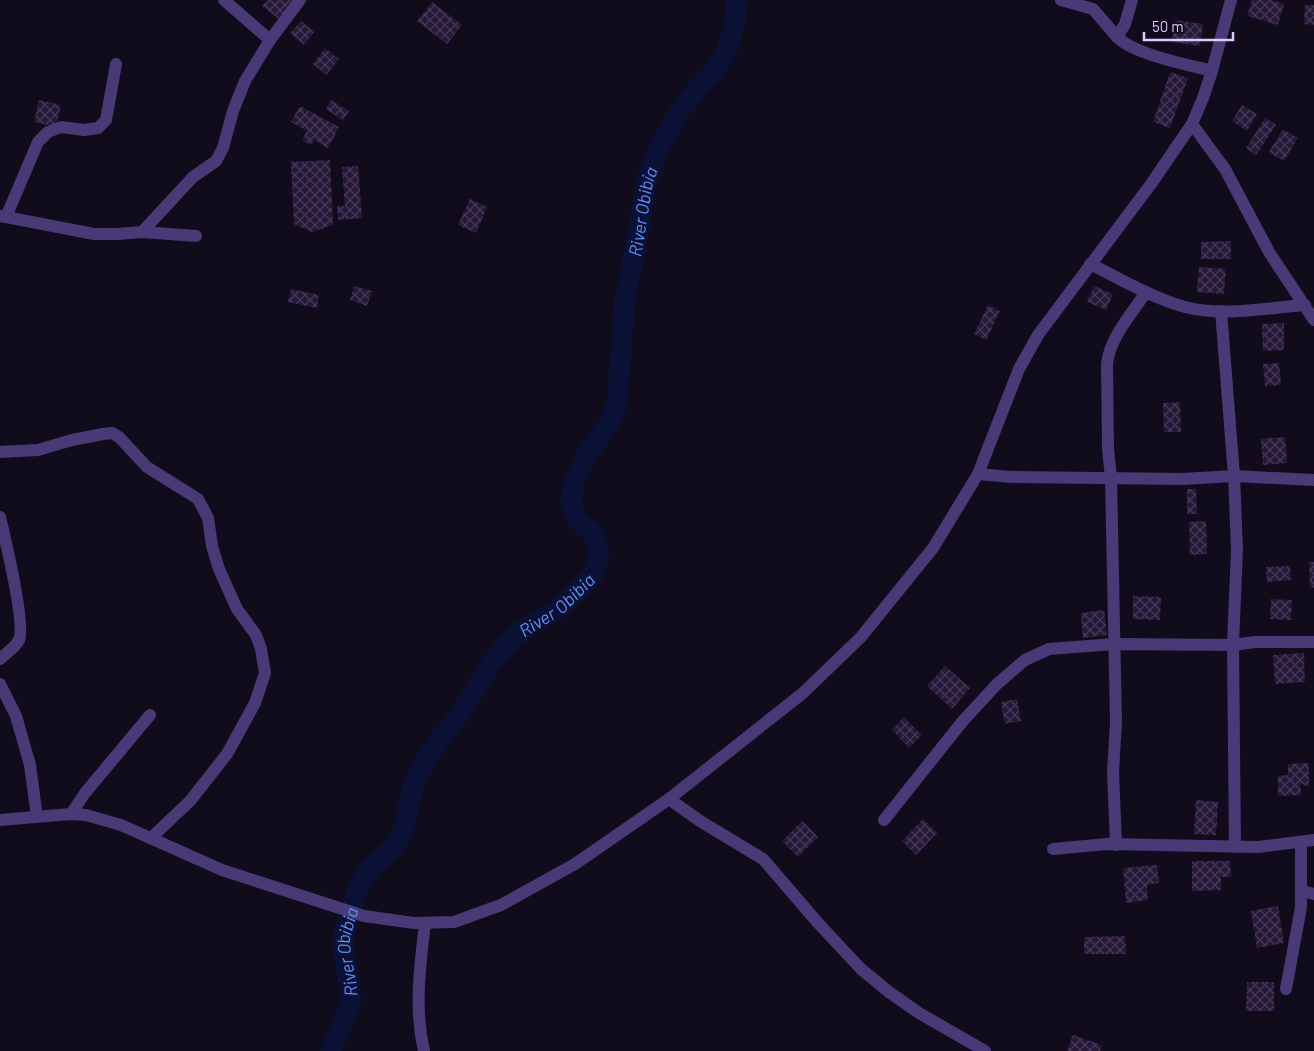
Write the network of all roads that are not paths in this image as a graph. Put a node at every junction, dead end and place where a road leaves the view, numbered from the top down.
1 (224, 0) edge
2 (300, 0) edge
3 (1061, 0) edge
4 (1132, 0) edge
5 (1230, 0) edge
6 (1117, 37) junction
7 (270, 40) junction
8 (116, 64) dead end
9 (1212, 71) junction
10 (1192, 124) junction
11 (3, 217) edge
12 (142, 232) junction
13 (196, 236) dead end
14 (1090, 264) junction
15 (1146, 292) junction
16 (1304, 306) junction
17 (1221, 311) junction
18 (1314, 320) edge
19 (0, 452) edge
20 (978, 474) junction
21 (1234, 476) junction
22 (1111, 478) junction
23 (1314, 480) edge
24 (0, 517) edge
25 (1314, 642) edge
26 (1114, 644) junction
27 (1233, 645) junction
28 (0, 660) edge
29 (0, 684) edge
30 (150, 715) dead end
31 (668, 798) junction
32 (71, 814) junction
33 (37, 818) junction
34 (0, 820) edge
35 (884, 820) dead end
36 (151, 838) junction
37 (1314, 840) edge
38 (1301, 842) junction
39 (1116, 846) junction
40 (1234, 847) junction
41 (1053, 849) dead end
42 (1308, 892) edge
43 (425, 923) junction
44 (1286, 990) dead end
45 (424, 1051) edge
46 (985, 1051) edge

1 - 7 street
2 - 7 street
3 - 6 street
4 - 6 street
5 - 9 street
6 - 9 street
7 - 12 street
8 - 11 street
9 - 10 street
10 - 14 street
10 - 16 street
11 - 12 street
12 - 13 street
14 - 15 street
14 - 20 street
15 - 17 street
15 - 22 street
16 - 17 street
16 - 18 street
17 - 21 street
19 - 36 street
20 - 22 street
20 - 31 street
21 - 22 street
21 - 23 street
21 - 27 street
22 - 26 street
24 - 28 street
25 - 27 street
26 - 27 street
26 - 35 street
26 - 39 street
27 - 40 street
29 - 33 street
30 - 32 street
31 - 43 street
31 - 46 street
32 - 33 street
32 - 36 street
33 - 34 street
36 - 43 street
37 - 38 street
38 - 40 street
38 - 42 street
39 - 40 street
39 - 41 street
42 - 44 street
43 - 45 street

